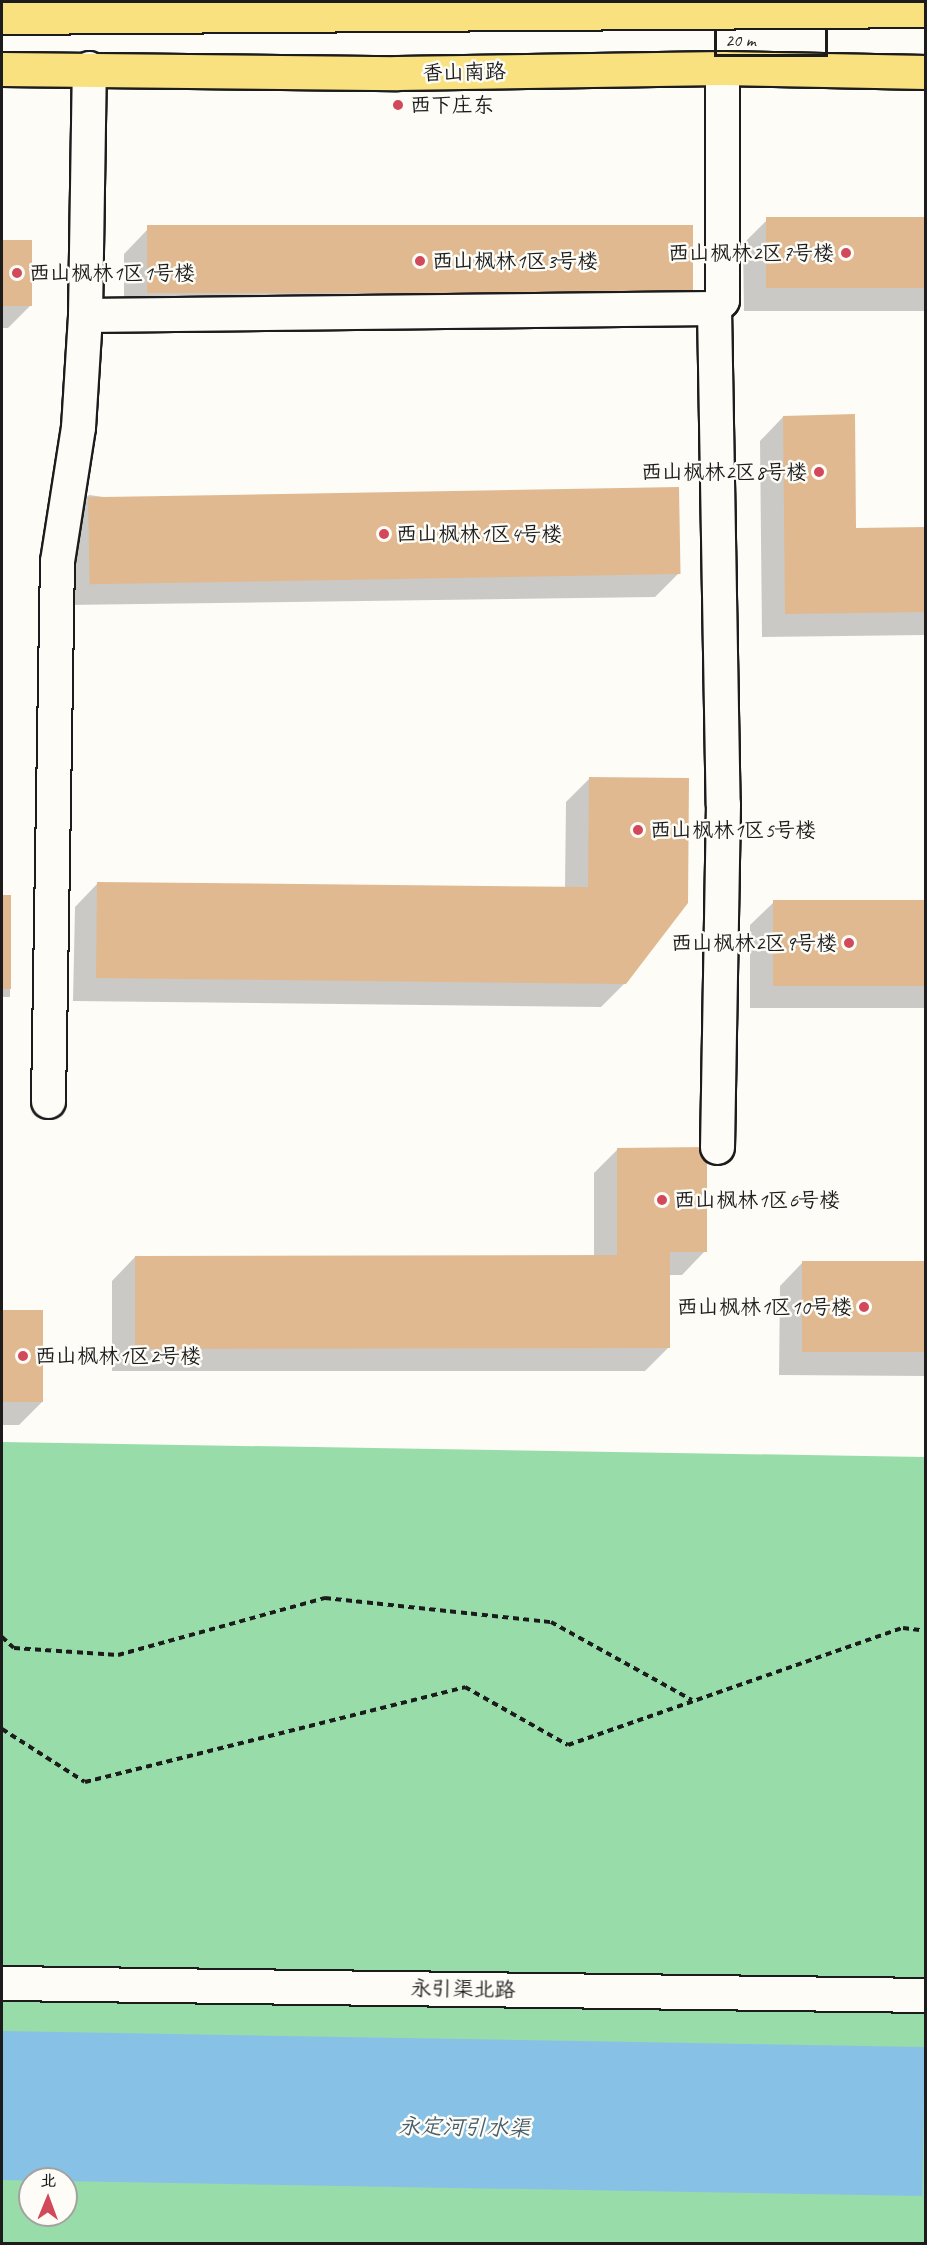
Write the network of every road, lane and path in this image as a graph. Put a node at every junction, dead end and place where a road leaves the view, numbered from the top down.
1 (796, 6) edge
2 (886, 6) edge
3 (926, 10) edge
4 (2, 17) edge
5 (89, 68) junction
6 (722, 68) junction
7 (2, 69) edge
8 (926, 72) edge
9 (714, 308) junction
10 (85, 315) junction
11 (48, 1101) dead end
12 (717, 1147) dead end
13 (926, 1631) edge
14 (2, 1637) edge
15 (693, 1701) junction
16 (2, 1729) edge
17 (2, 1983) edge
18 (926, 1995) edge

1 - 2 main road
1 - 4 main road
2 - 3 main road
5 - 6 main road, 香山南路
5 - 7 main road, 香山南路
5 - 10 street
6 - 8 main road, 香山南路
6 - 9 street
9 - 10 street
9 - 12 street
10 - 11 street
13 - 15 path
14 - 15 path
15 - 16 path
17 - 18 street, 永引渠北路

